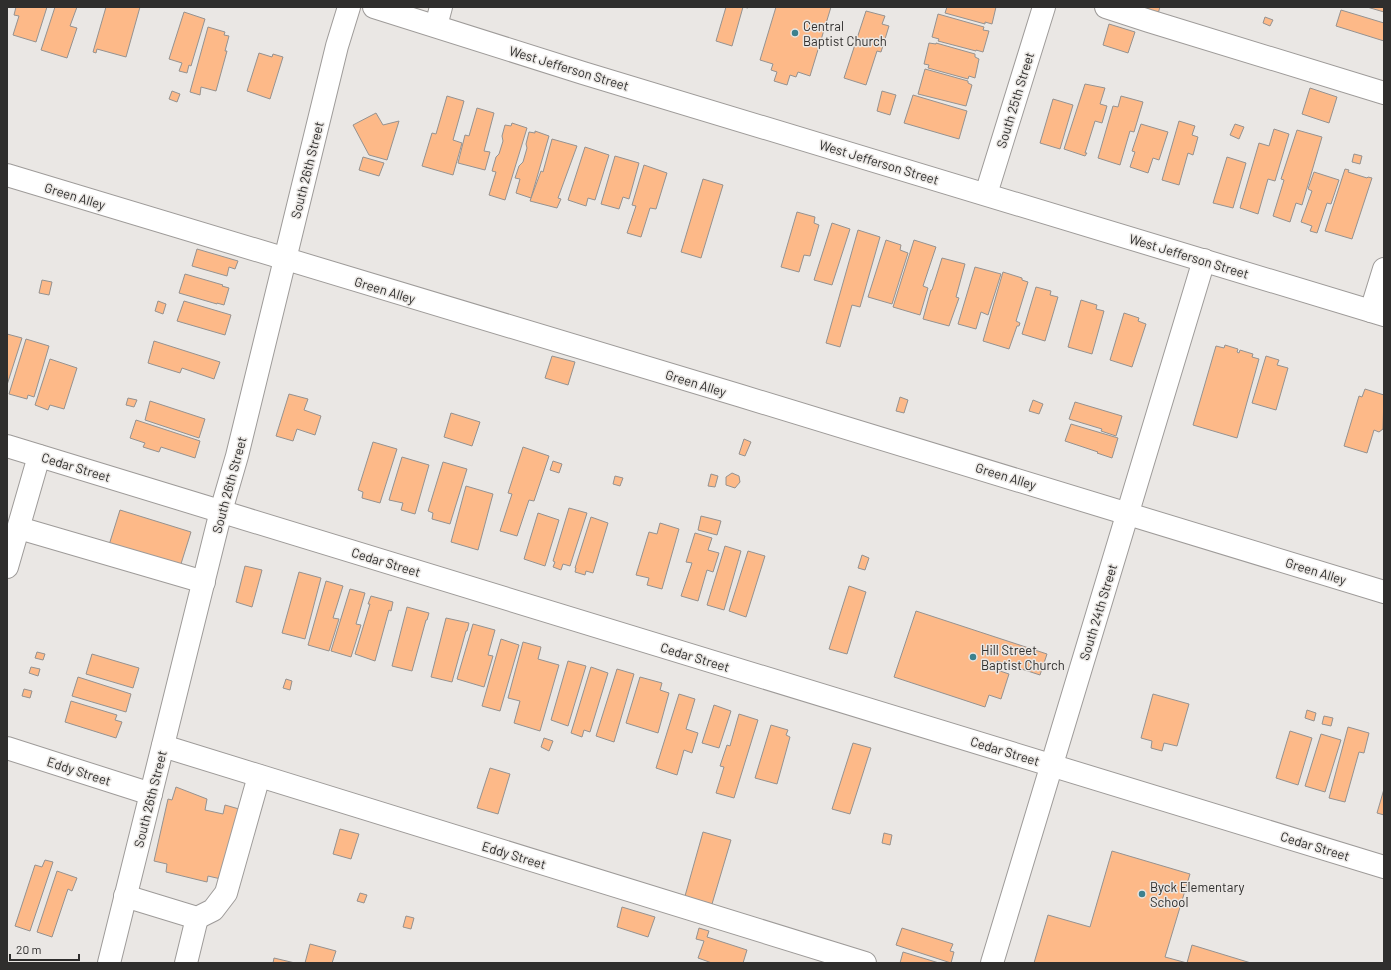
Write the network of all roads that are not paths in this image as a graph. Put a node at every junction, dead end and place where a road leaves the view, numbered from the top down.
1 (349, 7) edge
2 (374, 7) edge
3 (1043, 7) edge
4 (1106, 7) edge
5 (438, 17) edge
6 (1384, 93) edge
7 (7, 175) edge
8 (986, 194) junction
9 (285, 260) junction
10 (1204, 260) junction
11 (1384, 269) edge
12 (1378, 313) edge
13 (7, 446) edge
14 (39, 456) junction
15 (221, 512) junction
16 (1128, 512) junction
17 (18, 528) junction
18 (7, 567) edge
19 (204, 582) junction
20 (1384, 592) edge
21 (163, 746) junction
22 (7, 748) edge
23 (1052, 766) junction
24 (259, 776) junction
25 (151, 794) junction
26 (1384, 867) edge
27 (126, 896) junction
28 (198, 918) junction
29 (109, 963) edge
30 (186, 963) edge
31 (865, 963) edge
32 (992, 963) edge

1 - 9 street, South 26th Street
2 - 5 street, West Jefferson Street
3 - 8 street, South 25th Street
4 - 6 street
5 - 8 street, West Jefferson Street
7 - 9 street, Green Alley
8 - 10 street, West Jefferson Street
9 - 15 street, South 26th Street
9 - 16 street, Green Alley
10 - 12 street, West Jefferson Street
10 - 16 street, South 24th Street
11 - 12 street
13 - 14 street, Cedar Street
14 - 15 street, Cedar Street
14 - 17 street
15 - 19 street, South 26th Street
15 - 23 street, Cedar Street
16 - 20 street, Green Alley
16 - 23 street, South 24th Street
17 - 18 street
17 - 19 street
19 - 21 street, South 26th Street
21 - 24 street, Eddy Street
21 - 25 street, South 26th Street
22 - 25 street, Eddy Street
23 - 26 street, Cedar Street
23 - 32 street, South 24th Street
24 - 28 street
24 - 31 street, Eddy Street
25 - 27 street, South 26th Street
27 - 28 street
27 - 29 street, South 26th Street
28 - 30 street

